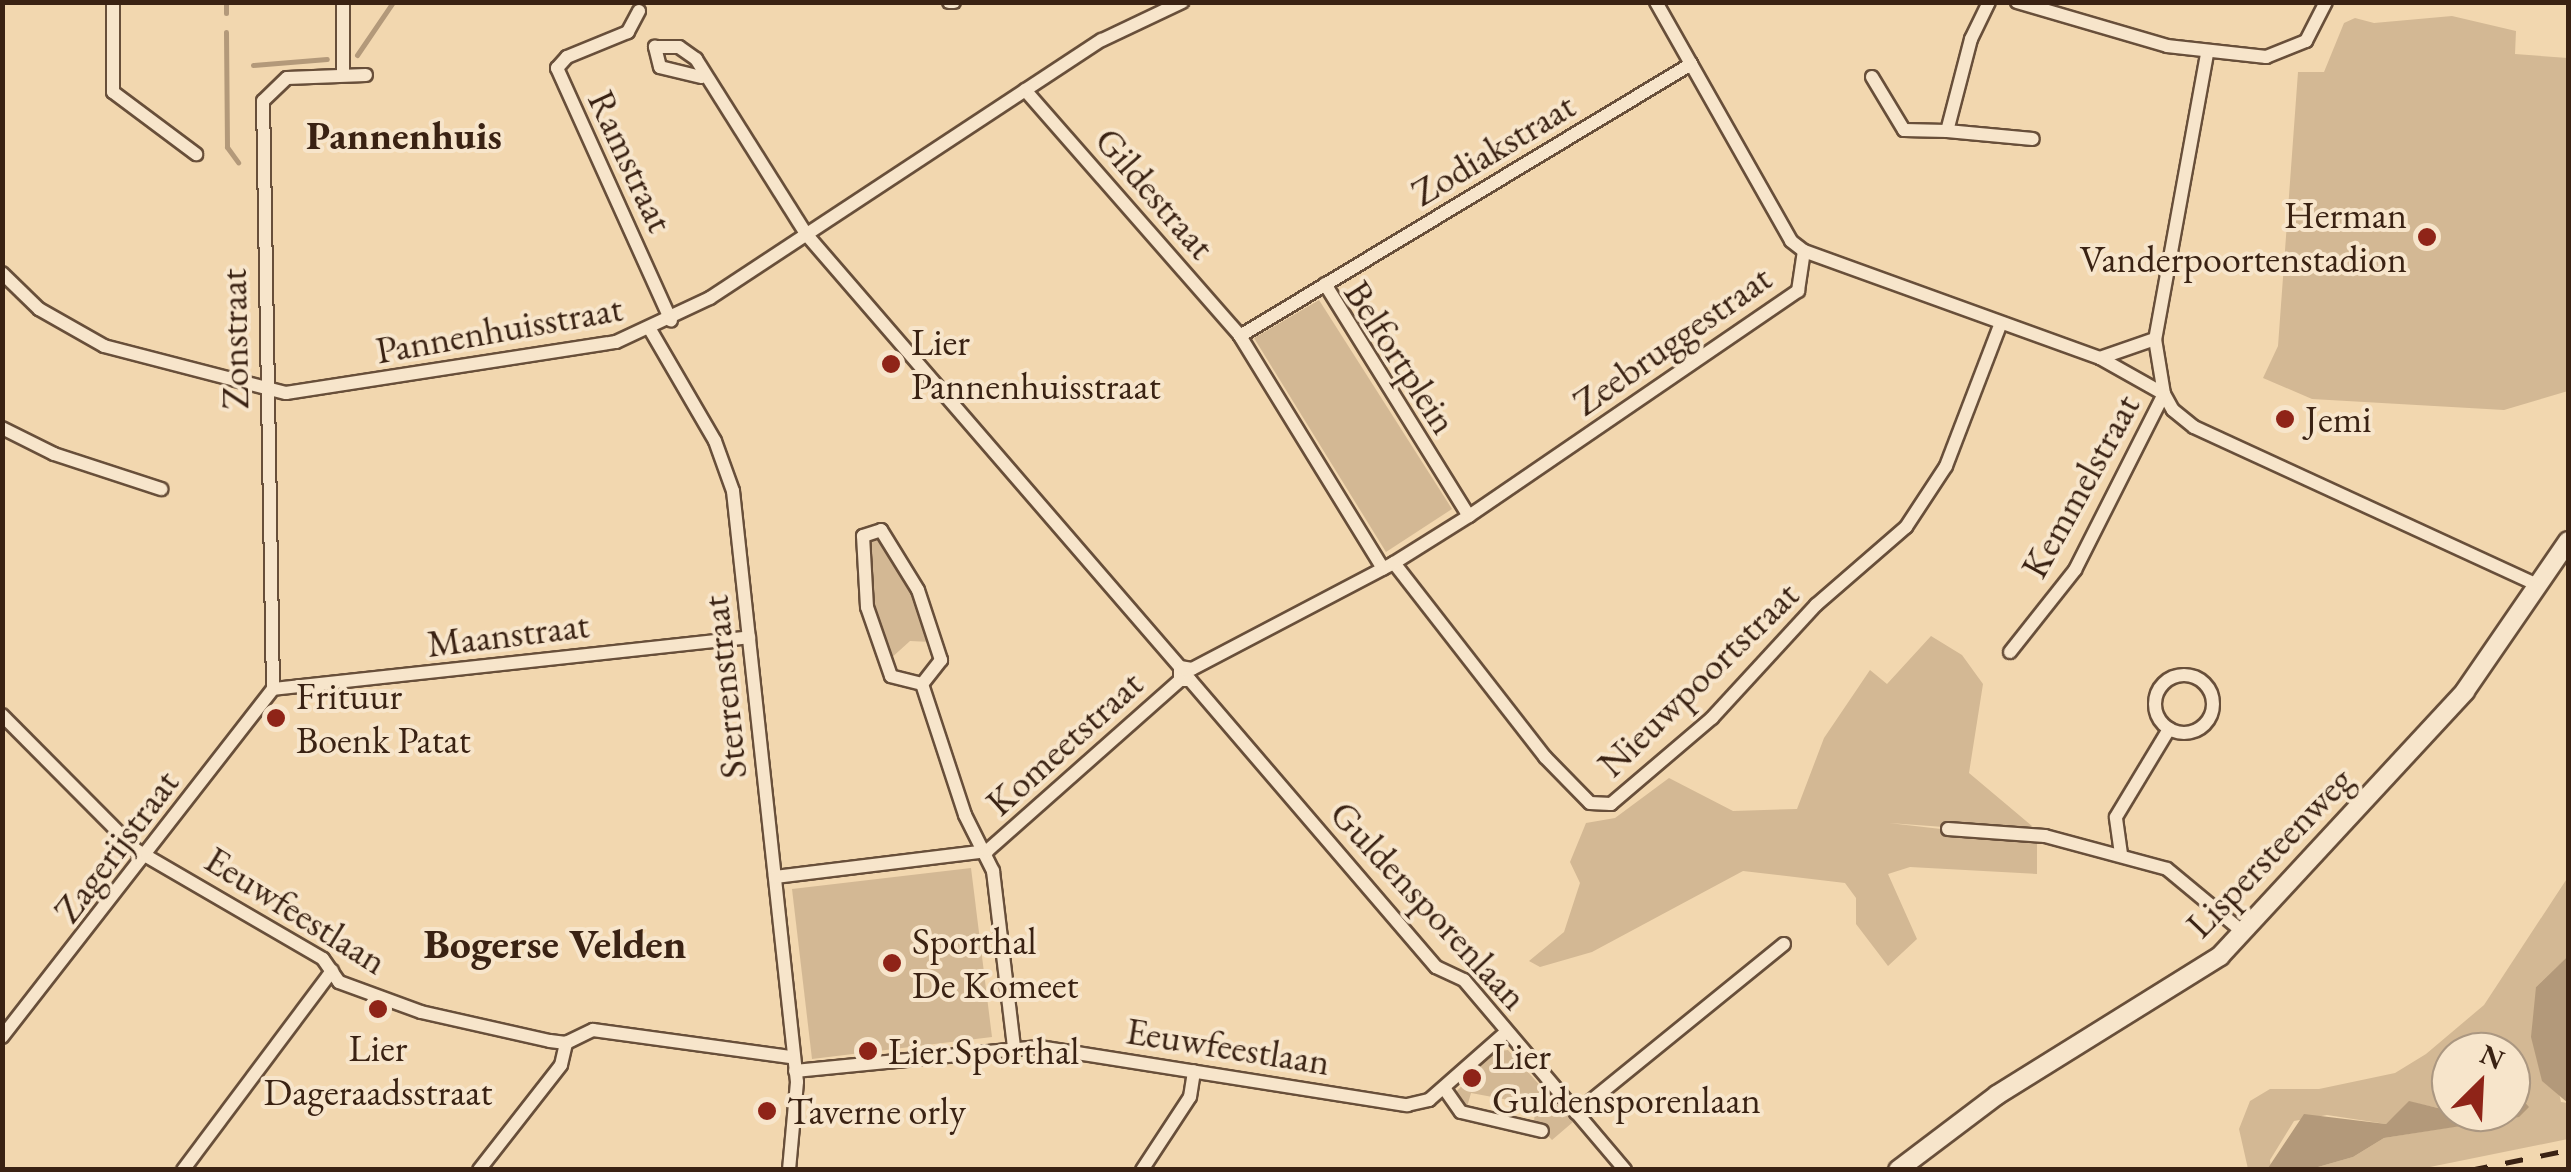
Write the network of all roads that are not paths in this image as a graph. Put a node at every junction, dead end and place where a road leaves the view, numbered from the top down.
1 (113, 2) edge
2 (344, 2) edge
3 (1182, 2) edge
4 (1656, 2) edge
5 (1990, 2) edge
6 (2017, 2) edge
7 (2326, 2) edge
8 (639, 11) dead end
9 (2207, 54) junction
10 (1691, 64) junction
11 (344, 75) junction
12 (366, 75) dead end
13 (702, 77) dead end
14 (1872, 77) dead end
15 (1025, 90) junction
16 (1946, 131) junction
17 (2034, 139) dead end
18 (196, 154) dead end
19 (806, 234) junction
20 (1804, 252) junction
21 (2, 273) edge
22 (1325, 284) junction
23 (671, 321) junction
24 (2001, 323) junction
25 (651, 331) junction
26 (1240, 336) junction
27 (2155, 339) junction
28 (2100, 358) junction
29 (264, 388) junction
30 (2164, 394) junction
31 (2, 428) edge
32 (161, 489) dead end
33 (1469, 516) junction
34 (2568, 541) edge
35 (1389, 566) junction
36 (2538, 585) junction
37 (749, 637) junction
38 (2010, 652) dead end
39 (1186, 674) junction
40 (922, 684) junction
41 (274, 689) junction
42 (2, 714) edge
43 (2169, 729) junction
44 (1948, 829) dead end
45 (987, 851) junction
46 (2121, 854) junction
47 (146, 856) junction
48 (775, 877) junction
49 (2244, 933) junction
50 (1784, 944) dead end
51 (332, 972) junction
52 (1506, 1032) junction
53 (2, 1037) edge
54 (566, 1043) junction
55 (1014, 1048) junction
56 (793, 1064) junction
57 (1194, 1071) junction
58 (1444, 1088) junction
59 (1576, 1113) junction
60 (1542, 1131) dead end
61 (183, 1170) edge
62 (480, 1170) edge
63 (790, 1170) edge
64 (1142, 1170) edge
65 (1625, 1170) edge
66 (1898, 1170) edge

1 - 18 street
2 - 11 street
3 - 15 street, Pannenhuisstraat
4 - 10 street
5 - 16 street
6 - 9 street
7 - 9 street
8 - 23 street, Ramstraat
9 - 27 street
10 - 20 street
10 - 22 street, Zodiakstraat
11 - 12 street, Zonstraat
11 - 29 street, Zonstraat
13 - 19 street, Guldensporenlaan
14 - 16 street
15 - 19 street, Pannenhuisstraat
15 - 26 street, Gildestraat
16 - 17 street
19 - 23 street, Pannenhuisstraat
19 - 39 street, Guldensporenlaan
20 - 24 street, Zeebruggestraat
20 - 33 street, Zeebruggestraat
21 - 29 street, Pannenhuisstraat
22 - 26 street, Belfortplein
22 - 33 street, Belfortplein
23 - 25 street, Pannenhuisstraat
24 - 28 street, Zeebruggestraat
24 - 35 street, Nieuwpoortstraat
25 - 29 street, Pannenhuisstraat
25 - 37 street, Sterrenstraat
26 - 35 street
27 - 28 street
27 - 30 street
28 - 30 street, Zeebruggestraat
29 - 41 street, Zonstraat
30 - 36 street, Zeebruggestraat
30 - 38 street, Kemmelstraat
31 - 32 street
33 - 35 street, Zeebruggestraat
34 - 36 street, Lispersteenweg
35 - 39 street, Komeetstraat
36 - 49 street, Lispersteenweg
37 - 41 street, Maanstraat
37 - 48 street, Sterrenstraat
39 - 45 street, Komeetstraat
39 - 52 street, Guldensporenlaan
40 - 40 street
40 - 45 street
41 - 47 street, Zagerijstraat
42 - 47 street, Eeuwfeestlaan
43 - 43 street
43 - 46 street
44 - 46 street
45 - 48 street, Komeetstraat
45 - 55 street, Komeetstraat
46 - 49 street
47 - 51 street, Eeuwfeestlaan
47 - 53 street, Zagerijstraat
48 - 56 street, Sterrenstraat
49 - 66 street, Lispersteenweg
50 - 59 street
51 - 54 street, Eeuwfeestlaan
51 - 61 street
52 - 58 street, Eeuwfeestlaan
52 - 59 street, Guldensporenlaan
54 - 56 street, Eeuwfeestlaan
54 - 62 street
55 - 56 street, Eeuwfeestlaan
55 - 57 street, Eeuwfeestlaan
56 - 63 street, Sterrenstraat
57 - 58 street, Eeuwfeestlaan
57 - 64 street
58 - 60 street
59 - 65 street, Guldensporenlaan

